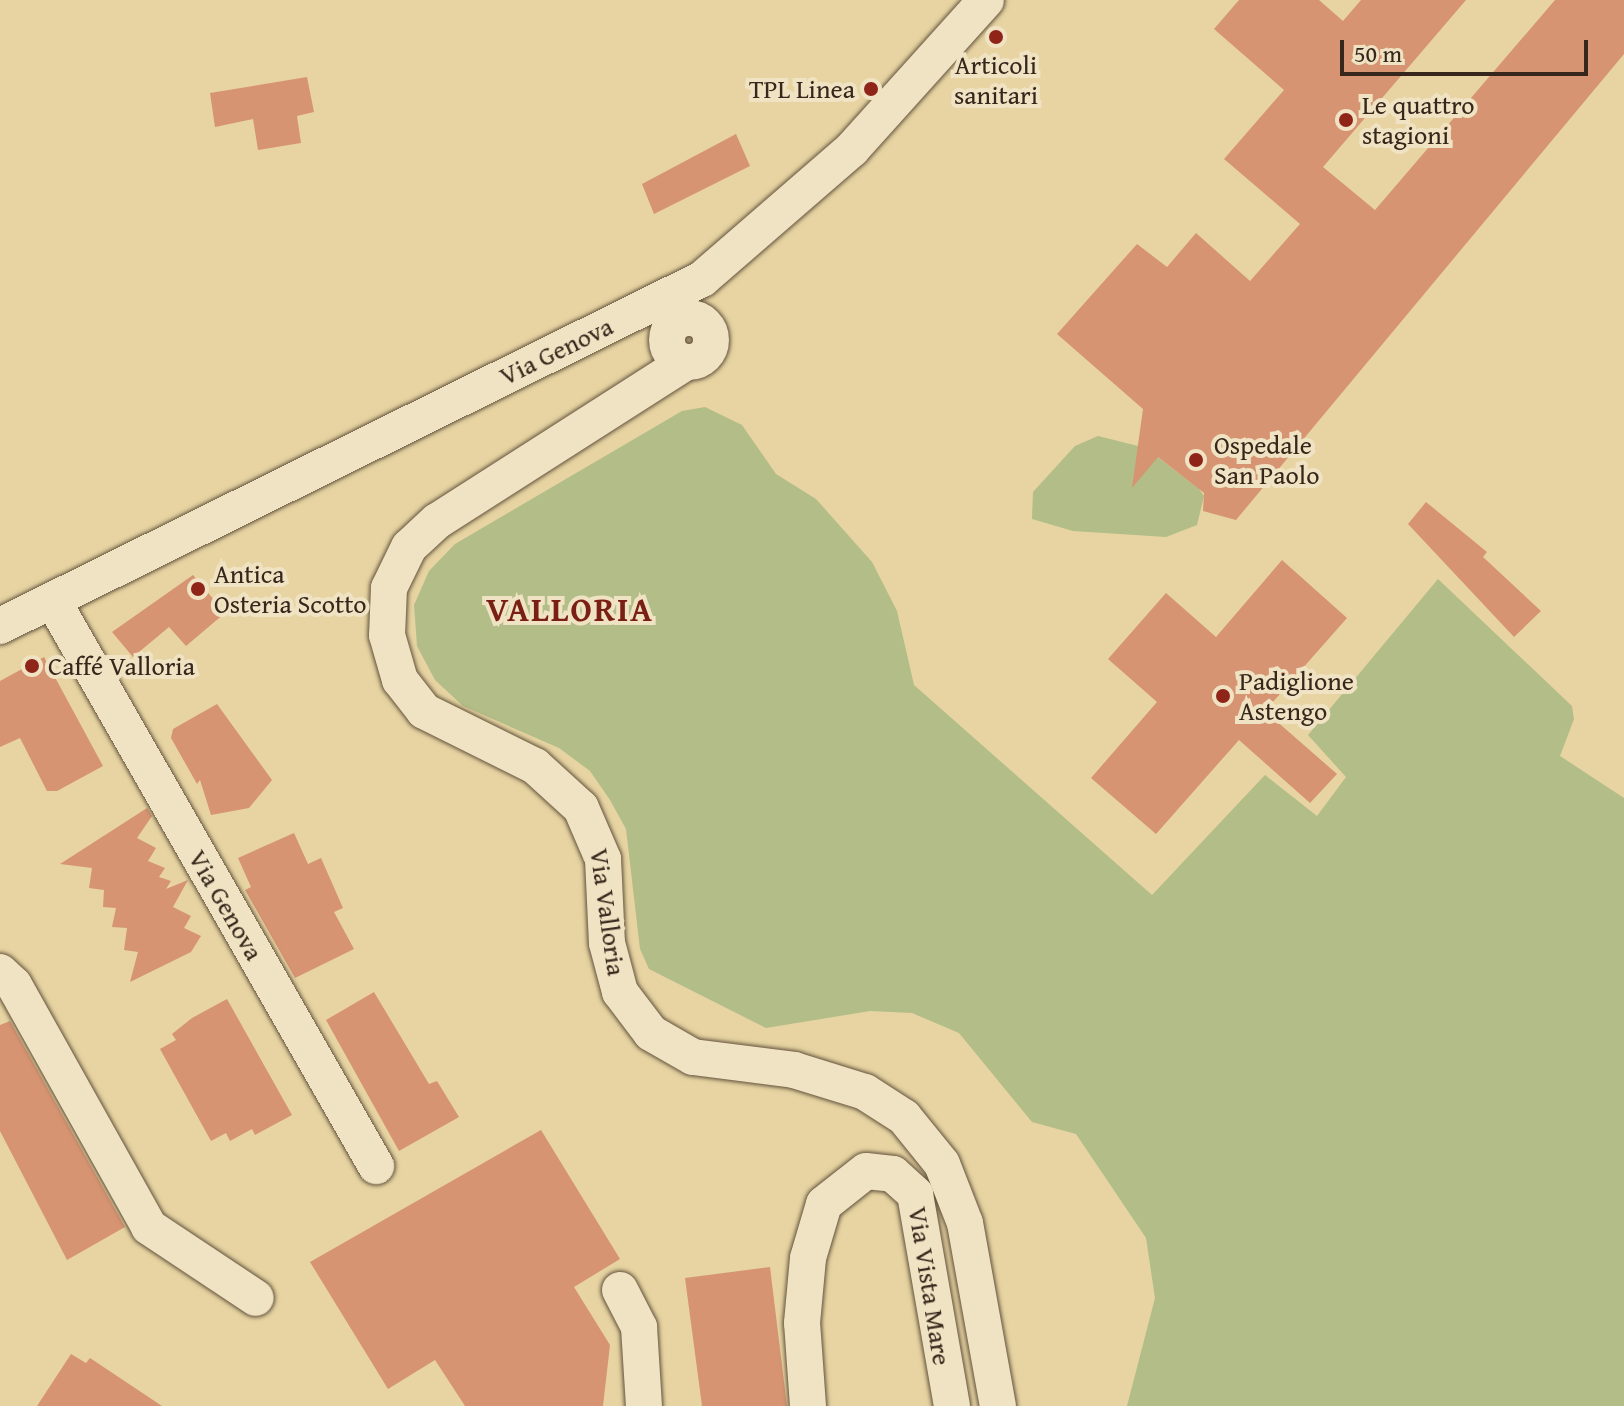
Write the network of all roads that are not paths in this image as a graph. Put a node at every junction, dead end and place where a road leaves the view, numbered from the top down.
1 (986, 0) edge
2 (676, 307) junction
3 (53, 601) junction
4 (0, 626) edge
5 (0, 972) edge
6 (376, 1166) dead end
7 (620, 1290) dead end
8 (256, 1298) dead end
9 (644, 1406) edge
10 (808, 1406) edge
11 (952, 1406) edge
12 (998, 1406) edge

1 - 2 street, Via Genova
2 - 3 street, Via Genova
2 - 12 street, Via Valloria
3 - 4 street, Via Genova
3 - 6 street, Via Genova
5 - 8 street
7 - 9 street
10 - 11 street, Via Vista Mare

